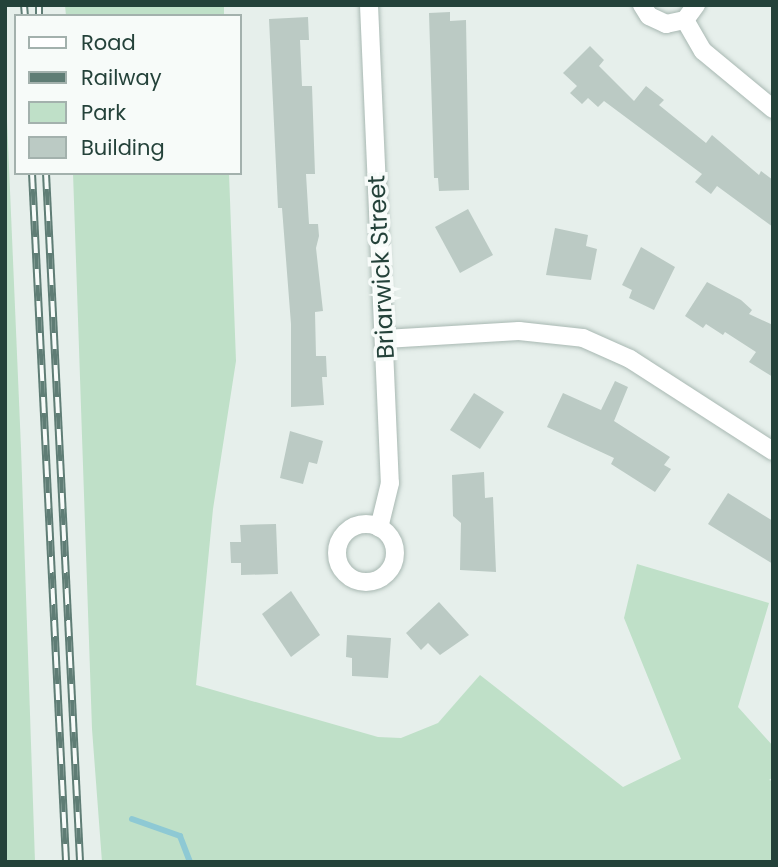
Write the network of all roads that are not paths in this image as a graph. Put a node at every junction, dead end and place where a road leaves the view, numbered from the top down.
1 (369, 5) edge
2 (642, 5) edge
3 (696, 5) edge
4 (685, 20) junction
5 (773, 109) edge
6 (385, 339) junction
7 (773, 451) edge
8 (379, 528) dead end

1 - 6 street, Briarwick Street
2 - 4 street
3 - 4 street
4 - 5 street
6 - 7 street
6 - 8 street, Briarwick Street

